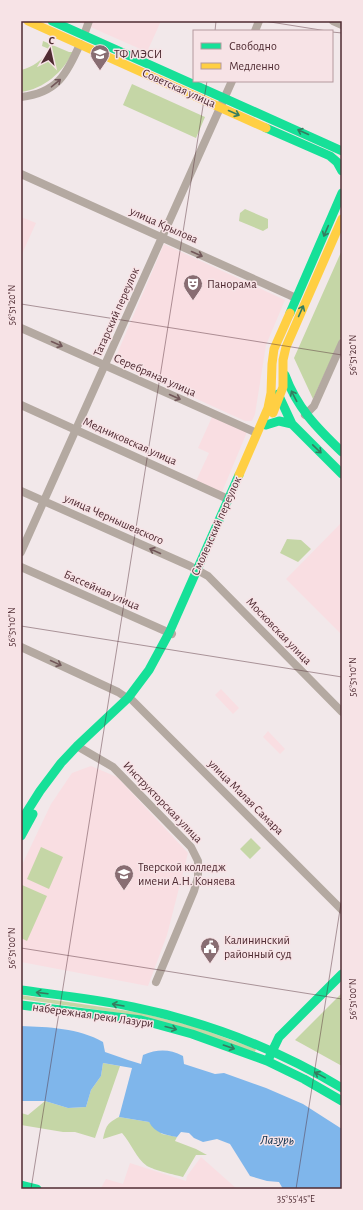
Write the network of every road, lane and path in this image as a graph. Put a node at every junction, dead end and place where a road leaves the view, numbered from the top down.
1 (28, 21) edge
2 (52, 21) edge
3 (89, 21) edge
4 (333, 21) edge
5 (342, 25) edge
6 (84, 35) junction
7 (66, 38) junction
8 (80, 44) junction
9 (232, 82) edge
10 (21, 97) edge
11 (225, 98) junction
12 (221, 107) junction
13 (340, 149) edge
14 (342, 171) edge
15 (21, 174) edge
16 (342, 193) edge
17 (342, 218) edge
18 (162, 238) junction
19 (295, 298) junction
20 (21, 328) edge
21 (342, 343) edge
22 (105, 366) junction
23 (271, 368) junction
24 (283, 369) junction
25 (279, 398) junction
26 (21, 405) edge
27 (285, 410) junction
28 (274, 411) junction
29 (307, 418) junction
30 (292, 424) junction
31 (264, 425) junction
32 (76, 430) junction
33 (257, 433) junction
34 (342, 452) edge
35 (342, 474) edge
36 (21, 491) edge
37 (228, 499) junction
38 (44, 501) junction
39 (21, 552) edge
40 (21, 567) edge
41 (199, 571) junction
42 (172, 634) junction
43 (21, 647) edge
44 (130, 699) junction
45 (342, 712) edge
46 (80, 748) junction
47 (25, 816) edge
48 (21, 836) edge
49 (342, 910) edge
50 (342, 974) edge
51 (156, 982) dead end
52 (21, 990) edge
53 (21, 1005) edge
54 (272, 1051) junction
55 (268, 1061) junction
56 (342, 1088) edge
57 (342, 1101) edge
58 (21, 1185) edge
59 (37, 1189) edge

1 - 7 main road, Советская улица
2 - 6 main road, Советская улица
3 - 6 street
4 - 5 street
6 - 7 main road
6 - 11 main road, Советская улица
7 - 8 main road, Советская улица
10 -> 8 street
8 - 12 main road, Советская улица
9 - 11 street, Татарский переулок
11 - 12 street, Татарский переулок
13 -> 11 main road, Советская улица
12 -> 14 main road, Советская улица
12 - 18 street, Татарский переулок
15 - 18 street, улица Крылова
16 -> 19 main road, Смоленский переулок
24 -> 17 main road, Смоленский переулок
18 -> 19 street, улица Крылова
18 - 22 street, Татарский переулок
19 - 23 main road, Смоленский переулок
20 -> 22 street, Серебряная улица
21 - 29 street
22 - 32 street, Татарский переулок
22 -> 33 street, Серебряная улица
23 - 25 main road
23 - 31 main road, Смоленский переулок
24 - 25 main road, Смоленский переулок
29 -> 24 main road
25 - 27 main road
25 - 28 main road, Смоленский переулок
26 - 32 street, Медниковская улица
27 - 28 main road
27 - 29 main road
27 - 30 main road
28 - 31 main road, Смоленский переулок
29 - 34 main road
30 - 31 main road
30 -> 35 main road
31 - 33 main road, Смоленский переулок
31 - 41 main road, Смоленский переулок
32 - 37 street, Медниковская улица
32 - 38 street, Татарский переулок
33 - 37 main road, Смоленский переулок
36 - 38 street, улица Чернышевского
37 - 41 main road, Смоленский переулок
38 - 39 street, Татарский переулок
41 -> 38 street, улица Чернышевского
40 - 42 street, Бассейная улица
41 - 42 main road, Смоленский переулок
41 - 45 street, Московская улица
42 - 44 main road, Смоленский переулок
43 -> 44 street, улица Малая Самара
44 - 46 main road, Смоленский переулок
44 - 49 street, улица Малая Самара
46 - 47 main road, Смоленский переулок
46 - 51 street, Инструкторская улица
47 - 48 main road, Смоленский переулок
50 - 54 main road
54 -> 52 main road, набережная реки Лазури
53 -> 55 main road, набережная реки Лазури
54 - 55 main road
56 -> 54 main road, набережная реки Лазури
55 - 57 main road, набережная реки Лазури
58 - 59 main road

